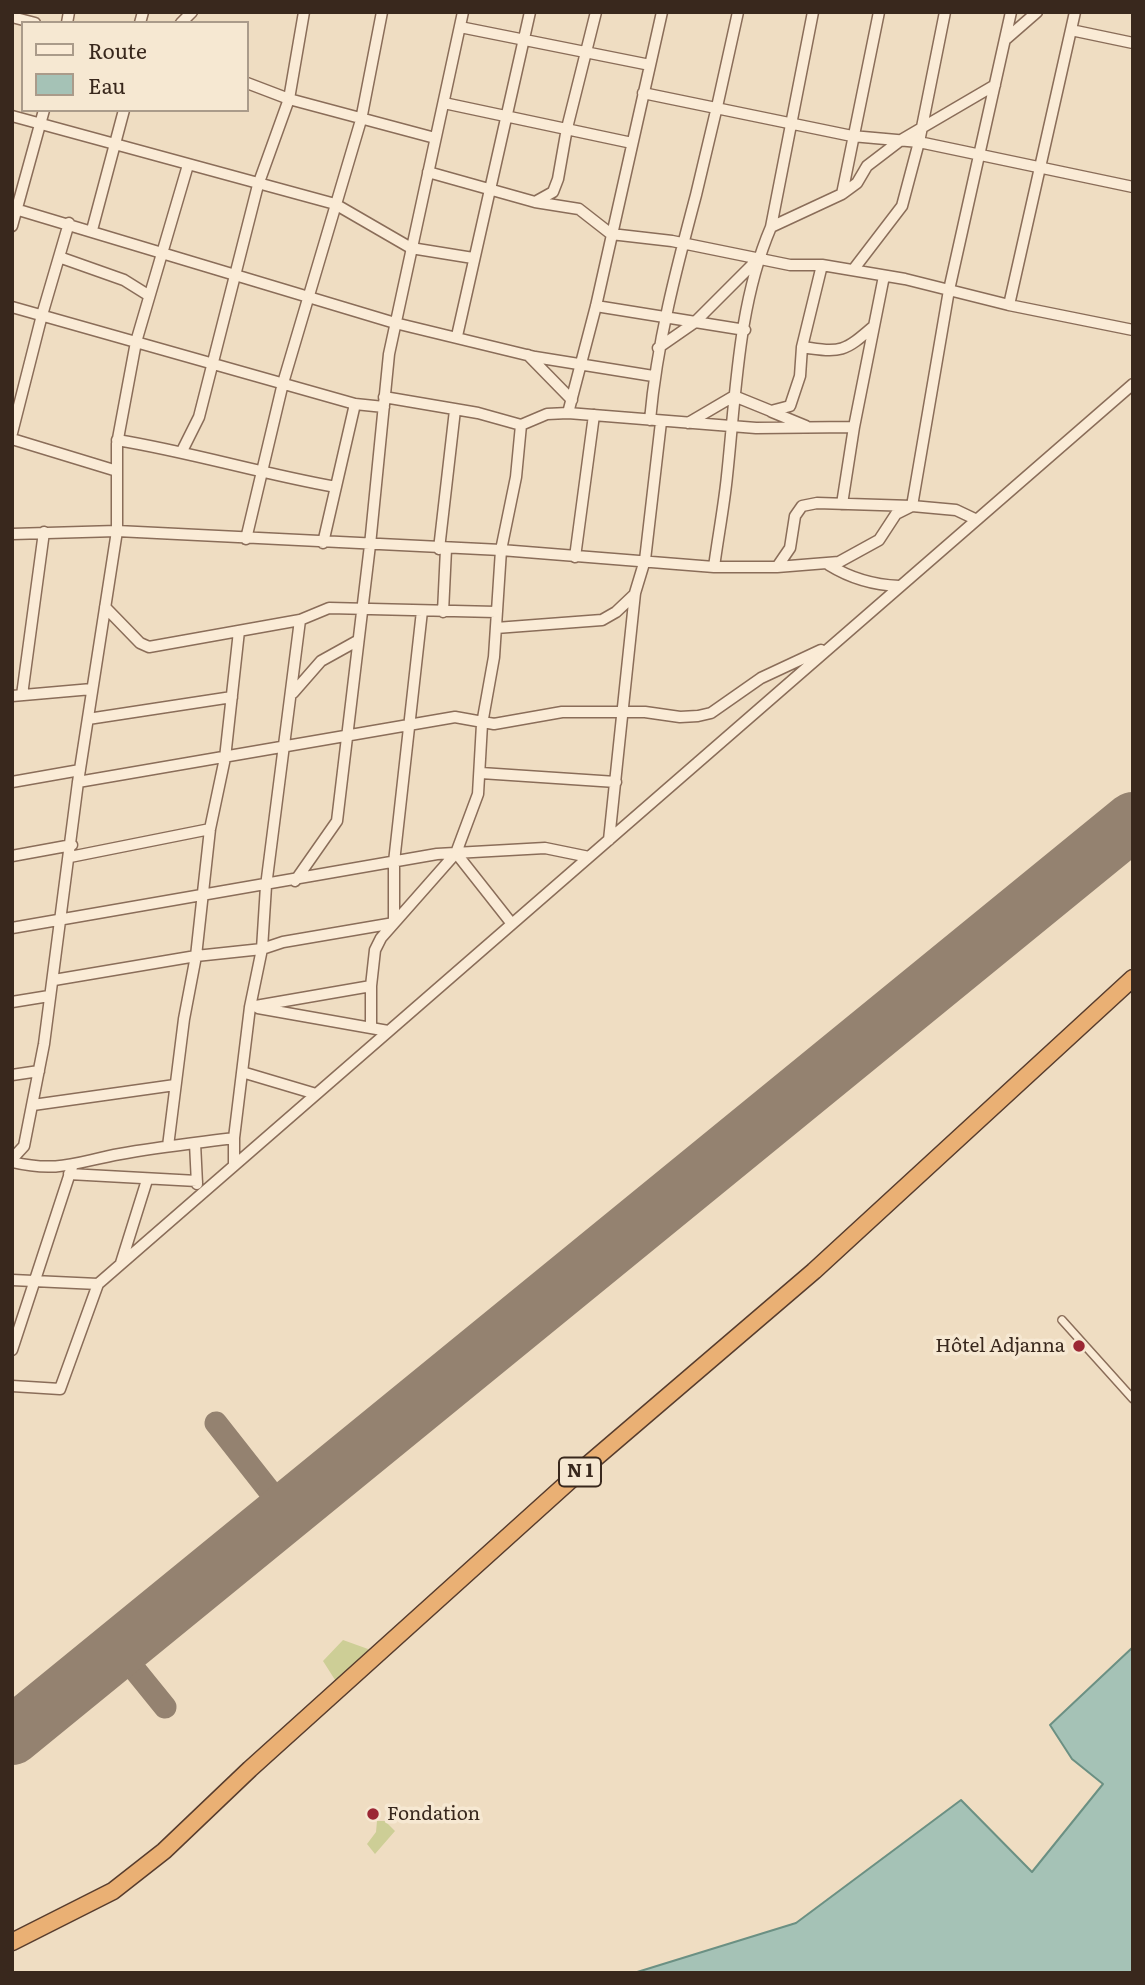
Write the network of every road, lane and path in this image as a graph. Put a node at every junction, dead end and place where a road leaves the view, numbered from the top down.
1 (304, 12) edge
2 (382, 12) edge
3 (463, 12) edge
4 (530, 12) edge
5 (596, 12) edge
6 (662, 12) edge
7 (738, 12) edge
8 (813, 12) edge
9 (879, 12) edge
10 (945, 12) edge
11 (1012, 12) edge
12 (1037, 12) edge
13 (1075, 12) edge
14 (460, 27) junction
15 (1071, 30) junction
16 (1005, 40) junction
17 (524, 41) junction
18 (1132, 42) edge
19 (586, 52) junction
20 (650, 65) junction
21 (248, 83) edge
22 (995, 85) junction
23 (643, 93) junction
24 (289, 99) junction
25 (444, 103) junction
26 (717, 110) junction
27 (43, 112) edge
28 (123, 112) edge
29 (507, 115) junction
30 (12, 116) edge
31 (361, 120) junction
32 (40, 124) junction
33 (792, 125) junction
34 (566, 128) junction
35 (922, 128) junction
36 (852, 136) junction
37 (435, 138) junction
38 (901, 139) junction
39 (919, 142) junction
40 (632, 144) junction
41 (115, 145) junction
42 (979, 156) junction
43 (188, 165) junction
44 (1040, 167) junction
45 (428, 172) junction
46 (258, 185) junction
47 (1133, 187) edge
48 (490, 189) junction
49 (842, 194) junction
50 (535, 202) junction
51 (335, 204) junction
52 (15, 209) edge
53 (69, 223) junction
54 (12, 226) edge
55 (771, 227) junction
56 (92, 230) junction
57 (611, 234) junction
58 (683, 245) junction
59 (411, 248) junction
60 (162, 252) junction
61 (59, 257) junction
62 (473, 258) junction
63 (757, 259) junction
64 (822, 265) junction
65 (853, 270) junction
66 (236, 276) junction
67 (884, 276) junction
68 (948, 290) junction
69 (148, 296) junction
70 (308, 299) junction
71 (1009, 305) junction
72 (596, 306) junction
73 (12, 307) edge
74 (41, 315) junction
75 (664, 316) junction
76 (395, 323) junction
77 (694, 323) junction
78 (874, 326) junction
79 (745, 330) junction
80 (1133, 330) edge
81 (457, 336) junction
82 (136, 341) junction
83 (802, 347) junction
84 (658, 348) junction
85 (528, 355) junction
86 (582, 363) junction
87 (212, 364) junction
88 (653, 376) junction
89 (284, 383) junction
90 (1133, 384) edge
91 (734, 396) junction
92 (572, 400) junction
93 (384, 402) junction
94 (355, 404) junction
95 (455, 410) junction
96 (771, 411) junction
97 (568, 413) junction
98 (594, 415) junction
99 (656, 421) junction
100 (687, 424) junction
101 (521, 425) junction
102 (732, 427) junction
103 (854, 427) junction
104 (810, 428) junction
105 (12, 433) edge
106 (12, 439) edge
107 (117, 440) junction
108 (182, 450) junction
109 (117, 471) junction
110 (264, 473) junction
111 (336, 487) junction
112 (842, 504) junction
113 (912, 506) junction
114 (975, 519) junction
115 (117, 531) junction
116 (44, 532) junction
117 (12, 534) edge
118 (246, 539) junction
119 (323, 543) junction
120 (370, 545) junction
121 (442, 549) junction
122 (501, 550) junction
123 (575, 556) junction
124 (645, 561) junction
125 (829, 565) junction
126 (713, 567) junction
127 (778, 567) junction
128 (899, 586) junction
129 (635, 593) junction
130 (106, 607) junction
131 (361, 609) junction
132 (422, 611) junction
133 (443, 612) junction
134 (496, 612) junction
135 (300, 620) junction
136 (496, 628) junction
137 (239, 631) junction
138 (357, 641) junction
139 (834, 644) junction
140 (92, 689) junction
141 (292, 693) junction
142 (17, 695) edge
143 (232, 697) junction
144 (623, 712) junction
145 (88, 719) junction
146 (482, 724) junction
147 (410, 726) junction
148 (347, 737) junction
149 (286, 748) junction
150 (225, 758) junction
151 (80, 770) junction
152 (481, 773) junction
153 (12, 782) edge
154 (78, 782) junction
155 (616, 782) junction
156 (210, 829) junction
157 (608, 840) junction
158 (72, 845) junction
159 (456, 853) junction
160 (12, 856) edge
161 (70, 858) junction
162 (589, 858) junction
163 (394, 862) junction
164 (295, 881) junction
165 (266, 886) junction
166 (201, 896) junction
167 (61, 920) junction
168 (394, 923) junction
169 (512, 924) junction
170 (12, 929) edge
171 (262, 948) junction
172 (196, 956) junction
173 (1133, 978) edge
174 (54, 980) junction
175 (371, 986) junction
176 (48, 996) junction
177 (12, 1002) edge
178 (250, 1007) junction
179 (371, 1028) junction
180 (388, 1031) junction
181 (39, 1071) junction
182 (242, 1072) junction
183 (12, 1075) edge
184 (175, 1085) junction
185 (316, 1094) junction
186 (33, 1105) junction
187 (234, 1138) junction
188 (195, 1143) junction
189 (24, 1146) junction
190 (168, 1146) junction
191 (12, 1148) edge
192 (12, 1161) edge
193 (234, 1165) junction
194 (70, 1170) junction
195 (147, 1180) junction
196 (197, 1181) junction
197 (198, 1196) junction
198 (121, 1263) junction
199 (12, 1280) edge
200 (34, 1281) junction
201 (98, 1284) junction
202 (1062, 1320) dead end
203 (12, 1350) edge
204 (12, 1386) edge
205 (1133, 1399) edge
206 (12, 1942) edge

1 - 24 street
2 - 31 street
3 - 14 street
4 - 17 street
5 - 19 street
6 - 20 street
7 - 26 street
8 - 33 street
9 - 36 street
10 - 35 street
11 - 16 street
12 - 16 street
13 - 15 street
14 - 17 street
14 - 25 street
15 - 18 street
15 - 44 street
16 - 22 street
17 - 19 street
17 - 29 street
19 - 20 street
19 - 34 street
20 - 23 street
21 - 24 street
22 - 35 street
22 - 42 street
23 - 26 street
23 - 40 street
24 - 31 street
24 - 46 street
25 - 29 street
25 - 37 street
26 - 33 street
26 - 58 street
27 - 32 street
28 - 41 street
29 - 34 street
29 - 48 street
30 - 32 street
31 - 37 street
31 - 51 street
32 - 41 street
32 - 52 street
33 - 36 street
33 - 55 street
34 - 40 street
34 - 50 street
35 - 38 street
35 - 39 street
36 - 38 street
36 - 49 street
37 - 45 street
38 - 39 street
38 - 49 street
39 - 42 street
39 - 65 street
40 - 57 street
41 - 43 street
41 - 56 street
42 - 44 street
42 - 68 street
43 - 46 street
43 - 60 street
44 - 47 street
44 - 71 street
45 - 48 street
45 - 59 street
46 - 51 street
46 - 66 street
48 - 50 street
48 - 62 street
49 - 55 street
50 - 57 street
51 - 59 street
51 - 70 street
52 - 53 street
52 - 54 street
53 - 56 street
53 - 61 street
55 - 63 street
56 - 60 street
57 - 58 street
57 - 72 street
58 - 63 street
58 - 75 street
59 - 62 street
59 - 76 street
60 - 66 street
60 - 69 street
61 - 69 street
61 - 74 street
62 - 81 street
63 - 64 street
63 - 77 street
63 - 79 street
64 - 65 street
64 - 83 street
65 - 67 street
66 - 70 street
66 - 87 street
67 - 68 street
67 - 78 street
68 - 71 street
68 - 113 street
69 - 82 street
70 - 76 street
70 - 89 street
71 - 80 street
72 - 75 street
72 - 86 street
73 - 74 street
74 - 82 street
74 - 105 street
75 - 77 street
75 - 84 street
76 - 81 street
76 - 93 street
77 - 79 street
77 - 84 street
78 - 83 street
78 - 103 street
79 - 91 street
81 - 85 street
82 - 87 street
82 - 107 street
83 - 96 street
84 - 88 street
85 - 86 street
85 - 92 street
86 - 88 street
86 - 92 street
87 - 89 street
87 - 108 street
88 - 99 street
89 - 94 street
89 - 110 street
90 - 114 street
91 - 96 street
91 - 100 street
91 - 102 street
92 - 97 street
93 - 94 street
93 - 95 street
93 - 120 street
94 - 111 street
95 - 101 street
95 - 121 street
96 - 104 street
97 - 98 street
97 - 101 street
98 - 99 street
98 - 123 street
99 - 100 street
99 - 124 street
100 - 102 street
101 - 122 street
102 - 104 street
102 - 126 street
103 - 104 street
103 - 112 street
106 - 109 street
107 - 108 street
107 - 109 street
108 - 110 street
109 - 115 street
110 - 111 street
110 - 118 street
111 - 119 street
112 - 113 street
112 - 127 street
113 - 114 street
113 - 125 street
114 - 128 street
115 - 116 street
115 - 118 street
115 - 130 street
116 - 117 street
116 - 142 street
118 - 119 street
119 - 120 street
120 - 121 street
120 - 131 street
121 - 122 street
121 - 133 street
122 - 123 street
122 - 134 street
123 - 124 street
124 - 126 street
124 - 129 street
125 - 127 street
125 - 128 street
126 - 127 street
128 - 139 street
129 - 136 street
129 - 144 street
130 - 137 street
130 - 140 street
131 - 132 street
131 - 135 street
131 - 138 street
132 - 133 street
132 - 147 street
133 - 134 street
134 - 136 street
135 - 137 street
135 - 141 street
136 - 146 street
137 - 143 street
138 - 141 street
138 - 148 street
139 - 144 street
139 - 157 street
140 - 142 street
140 - 145 street
141 - 149 street
143 - 145 street
143 - 150 street
144 - 146 street
144 - 155 street
145 - 151 street
146 - 147 street
146 - 152 street
147 - 148 street
147 - 163 street
148 - 149 street
148 - 164 street
149 - 150 street
149 - 165 street
150 - 154 street
150 - 156 street
151 - 153 street
151 - 154 street
152 - 155 street
152 - 159 street
154 - 158 street
155 - 157 street
156 - 161 street
156 - 166 street
157 - 162 street
158 - 160 street
158 - 161 street
159 - 162 street
159 - 163 street
159 - 168 street
159 - 169 street
161 - 167 street
162 - 169 street
163 - 164 street
163 - 168 street
164 - 165 street
165 - 166 street
165 - 171 street
166 - 167 street
166 - 172 street
167 - 170 street
167 - 174 street
168 - 171 street
168 - 175 street
169 - 180 street
171 - 172 street
171 - 178 street
172 - 174 street
172 - 184 street
173 - 206 highway, N 1
174 - 176 street
175 - 178 street
175 - 179 street
176 - 177 street
176 - 181 street
178 - 179 street
178 - 182 street
179 - 180 street
180 - 185 street
181 - 183 street
181 - 186 street
182 - 185 street
182 - 187 street
184 - 186 street
184 - 190 street
185 - 193 street
186 - 189 street
187 - 188 street
187 - 193 street
188 - 190 street
188 - 196 street
189 - 191 street
189 - 192 street
190 - 194 street
192 - 194 street
193 - 197 street
194 - 195 street
194 - 200 street
195 - 196 street
195 - 198 street
196 - 197 street
197 - 198 street
198 - 201 street
199 - 200 street
200 - 201 street
200 - 203 street
201 - 204 street
202 - 205 street

